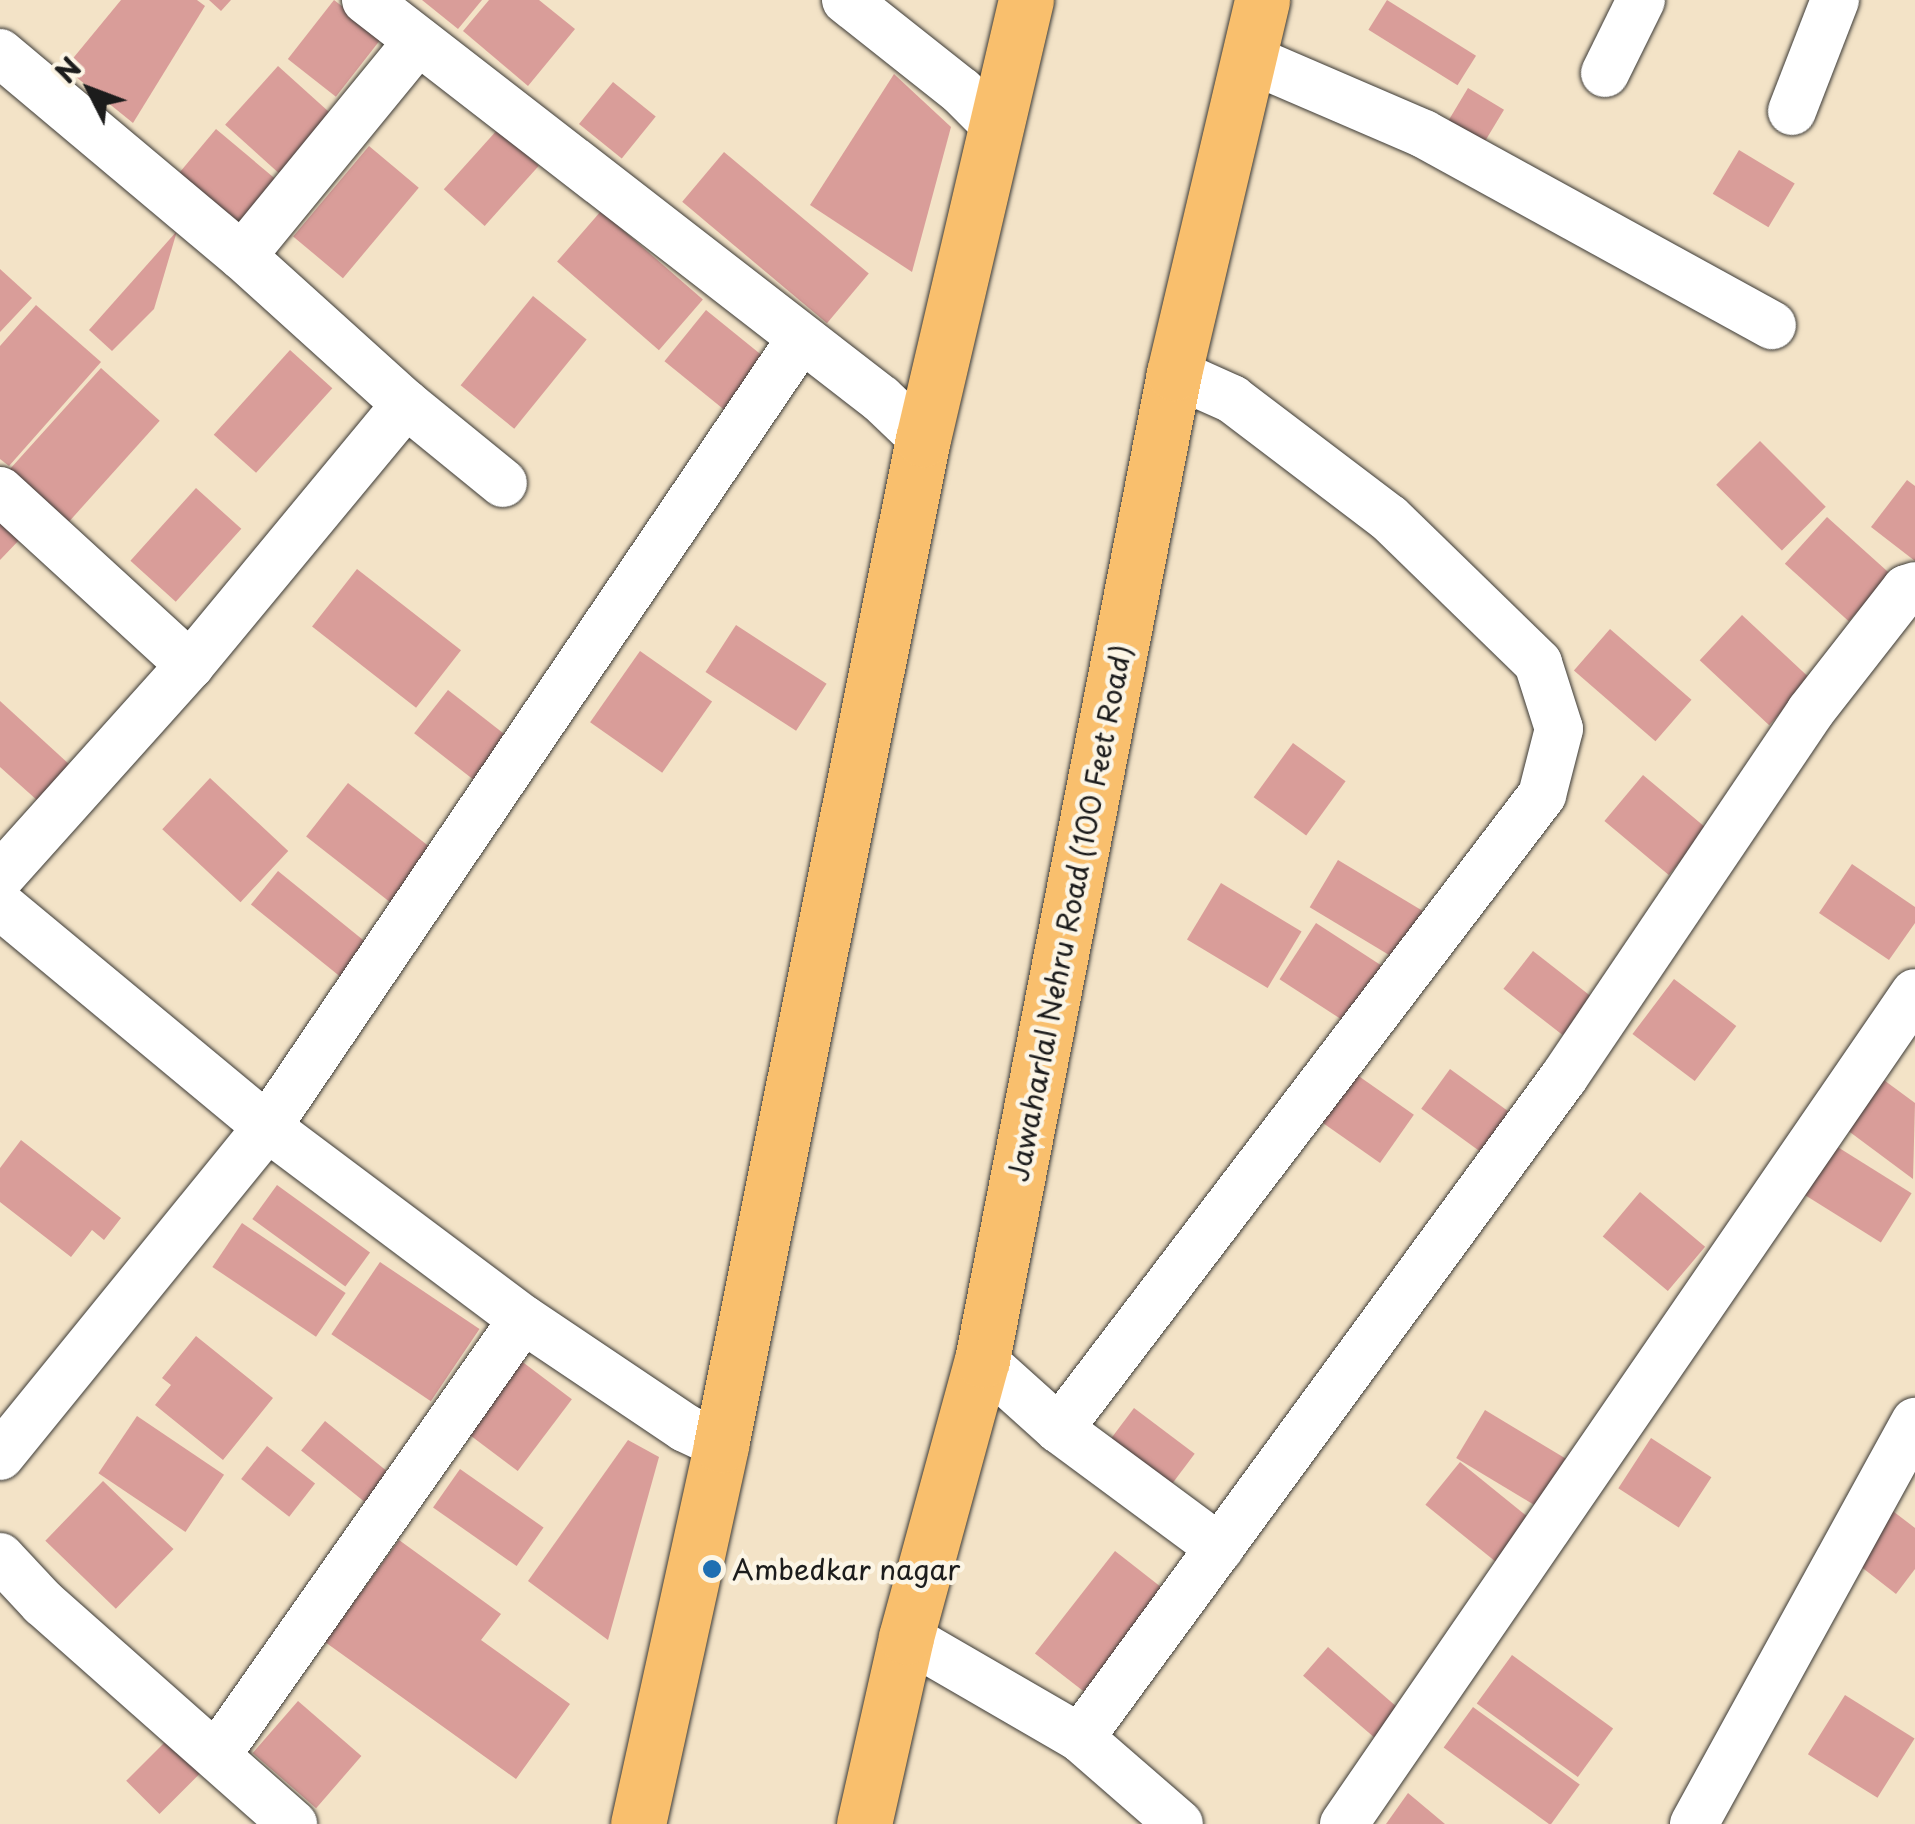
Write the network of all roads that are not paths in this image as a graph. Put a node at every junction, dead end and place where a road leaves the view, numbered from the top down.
1 (366, 0) edge
2 (846, 0) edge
3 (1026, 0) edge
4 (1262, 0) edge
5 (1640, 0) edge
6 (1835, 0) edge
7 (418, 41) junction
8 (0, 53) edge
9 (1250, 58) junction
10 (1605, 73) dead end
11 (1792, 111) dead end
12 (999, 128) junction
13 (242, 256) junction
14 (1772, 326) dead end
15 (800, 340) junction
16 (1174, 373) junction
17 (406, 404) junction
18 (923, 439) junction
19 (503, 483) dead end
20 (0, 491) edge
21 (1915, 586) edge
22 (190, 664) junction
23 (0, 877) edge
24 (0, 905) edge
25 (1915, 993) edge
26 (267, 1128) junction
27 (523, 1318) junction
28 (982, 1360) junction
29 (1915, 1422) edge
30 (1058, 1429) junction
31 (721, 1445) junction
32 (0, 1456) edge
33 (1220, 1548) junction
34 (0, 1557) edge
35 (906, 1637) junction
36 (1080, 1738) junction
37 (218, 1753) junction
38 (293, 1824) edge
39 (638, 1824) edge
40 (864, 1824) edge
41 (1178, 1824) edge
42 (1344, 1824) edge
43 (1694, 1824) edge

1 - 7 street
2 - 12 street
3 - 12 main road
4 - 9 main road, Jawaharlal Nehru Road (100 Feet Road)
5 - 10 street
6 - 11 street
7 - 13 street
7 - 15 street
8 - 13 street
9 - 14 street
9 - 16 main road, Jawaharlal Nehru Road (100 Feet Road)
12 - 18 main road
13 - 17 street
15 - 18 street
15 - 26 street
16 - 28 main road, Jawaharlal Nehru Road (100 Feet Road)
16 - 30 street
17 - 19 street
17 - 22 street
18 - 31 main road
20 - 22 street
21 - 33 street
22 - 23 street
24 - 26 street
25 - 42 street
26 - 27 street
26 - 32 street
27 - 31 street
27 - 37 street
28 - 30 street
28 - 35 main road, Jawaharlal Nehru Road (100 Feet Road)
29 - 43 street
30 - 33 street
31 - 39 main road
33 - 36 street
34 - 37 street
35 - 36 street
35 - 40 main road, Jawaharlal Nehru Road (100 Feet Road)
36 - 41 street
37 - 38 street

